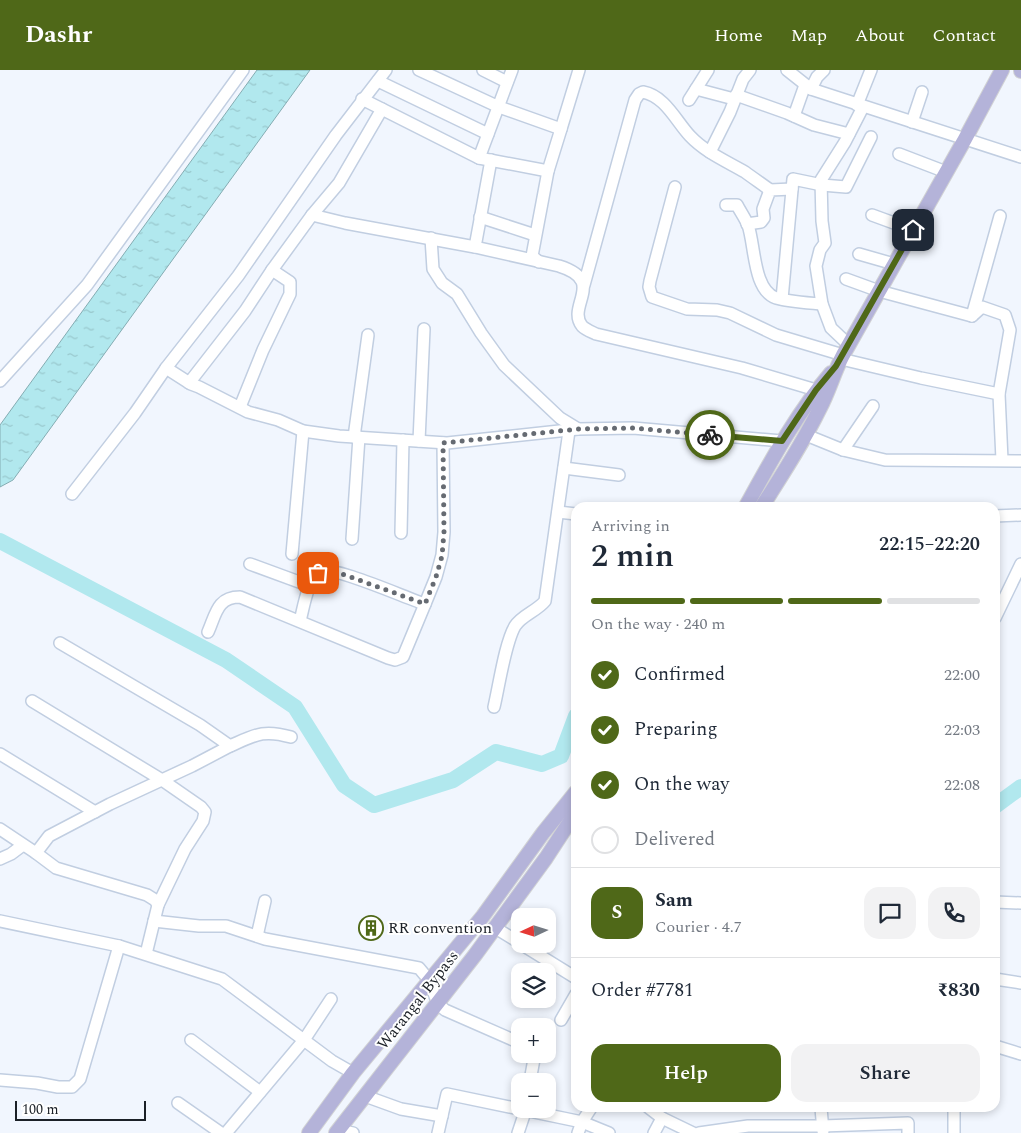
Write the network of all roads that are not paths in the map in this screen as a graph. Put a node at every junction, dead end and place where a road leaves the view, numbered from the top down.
1 (242, 70) edge
2 (386, 70) edge
3 (419, 70) edge
4 (483, 70) edge
5 (512, 70) edge
6 (708, 70) edge
7 (750, 70) edge
8 (824, 70) edge
9 (870, 70) edge
10 (1002, 70) edge
11 (575, 71) edge
12 (790, 71) edge
13 (378, 81) junction
14 (507, 82) junction
15 (808, 87) junction
16 (696, 89) junction
17 (922, 92) dead end
18 (735, 97) junction
19 (362, 99) junction
20 (688, 100) dead end
21 (860, 106) junction
22 (499, 107) junction
23 (382, 109) junction
24 (794, 116) junction
25 (912, 122) junction
26 (561, 129) junction
27 (488, 134) junction
28 (849, 134) junction
29 (871, 137) dead end
30 (965, 139) junction
31 (710, 152) junction
32 (899, 154) dead end
33 (479, 158) junction
34 (1021, 158) edge
35 (492, 160) junction
36 (548, 171) junction
37 (946, 172) junction
38 (822, 185) junction
39 (675, 187) dead end
40 (792, 189) junction
41 (770, 190) junction
42 (726, 205) dead end
43 (872, 214) dead end
44 (312, 215) junction
45 (1000, 216) dead end
46 (480, 217) junction
47 (747, 224) junction
48 (913, 230) junction
49 (535, 235) junction
50 (431, 238) junction
51 (475, 247) junction
52 (859, 254) dead end
53 (539, 262) junction
54 (894, 264) junction
55 (272, 270) junction
56 (846, 279) dead end
57 (584, 285) junction
58 (879, 291) junction
59 (782, 299) junction
60 (822, 304) junction
61 (972, 316) junction
62 (424, 330) dead end
63 (368, 335) dead end
64 (842, 356) junction
65 (166, 368) junction
66 (0, 381) edge
67 (189, 383) junction
68 (816, 390) junction
69 (999, 394) junction
70 (873, 406) dead end
71 (240, 407) junction
72 (574, 430) junction
73 (303, 431) junction
74 (806, 435) junction
75 (356, 437) junction
76 (403, 440) junction
77 (419, 441) junction
78 (782, 441) junction
79 (443, 443) junction
80 (843, 450) junction
81 (1002, 460) junction
82 (1021, 461) edge
83 (564, 468) junction
84 (619, 475) dead end
85 (72, 494) dead end
86 (748, 502) edge
87 (765, 502) edge
88 (558, 512) junction
89 (571, 513) edge
90 (1021, 515) edge
91 (1000, 516) edge
92 (401, 533) dead end
93 (352, 540) dead end
94 (292, 554) dead end
95 (250, 564) dead end
96 (1021, 564) edge
97 (310, 586) junction
98 (425, 604) junction
99 (1000, 608) edge
100 (300, 621) junction
101 (208, 632) dead end
102 (60, 643) dead end
103 (32, 701) dead end
104 (494, 707) dead end
105 (291, 737) dead end
106 (230, 746) junction
107 (0, 754) edge
108 (162, 780) junction
109 (571, 798) edge
110 (94, 812) junction
111 (571, 820) edge
112 (0, 829) edge
113 (22, 845) junction
114 (36, 854) junction
115 (0, 859) edge
116 (264, 901) dead end
117 (1000, 902) edge
118 (1021, 903) edge
119 (158, 905) junction
120 (0, 921) edge
121 (154, 921) junction
122 (494, 927) junction
123 (257, 936) junction
124 (511, 938) edge
125 (118, 946) junction
126 (535, 953) edge
127 (146, 954) junction
128 (571, 975) edge
129 (429, 980) junction
130 (1000, 980) edge
131 (1021, 983) edge
132 (331, 999) dead end
133 (571, 1003) edge
134 (445, 1009) junction
135 (561, 1020) dead end
136 (511, 1039) edge
137 (192, 1040) dead end
138 (304, 1040) junction
139 (1000, 1048) edge
140 (1021, 1054) edge
141 (353, 1073) junction
142 (0, 1080) edge
143 (260, 1092) junction
144 (365, 1096) junction
145 (178, 1103) dead end
146 (511, 1107) edge
147 (589, 1112) edge
148 (654, 1112) edge
149 (822, 1112) edge
150 (954, 1112) edge
151 (442, 1116) junction
152 (523, 1118) edge
153 (550, 1118) edge
154 (662, 1118) junction
155 (580, 1128) edge
156 (752, 1129) edge
157 (823, 1129) edge
158 (337, 1131) edge
159 (713, 1132) edge
160 (221, 1133) edge
161 (226, 1133) edge
162 (309, 1133) edge
163 (352, 1133) edge
164 (438, 1133) edge
165 (518, 1133) edge
166 (610, 1133) edge
167 (654, 1133) edge
168 (692, 1133) edge
169 (699, 1133) edge
170 (908, 1133) edge
171 (954, 1133) edge

1 - 66 street
2 - 13 street
3 - 22 street
4 - 14 street
5 - 14 street
6 - 16 street
7 - 18 street
8 - 15 street
9 - 21 street
10 - 30 main road
11 - 26 street
12 - 15 street
13 - 19 street
13 - 27 street
14 - 22 street
15 - 21 street
15 - 24 street
16 - 18 street
16 - 20 street
17 - 25 street
18 - 24 street
18 - 31 street
19 - 23 street
19 - 65 street
21 - 25 street
21 - 28 street
22 - 26 street
22 - 27 street
23 - 33 street
23 - 44 street
24 - 28 street
25 - 30 street
26 - 36 street
27 - 33 street
28 - 38 street
29 - 38 street
30 - 34 street
30 - 37 main road
31 - 41 street
31 - 57 street
32 - 37 street
33 - 35 street
35 - 36 street
35 - 46 street
36 - 49 street
37 - 48 main road
38 - 40 street
38 - 60 street
39 - 64 street
40 - 41 street
40 - 59 street
41 - 47 street
42 - 47 street
43 - 48 street
44 - 50 street
44 - 55 street
45 - 61 street
46 - 49 street
46 - 51 street
47 - 59 street
48 - 54 main road
49 - 53 street
50 - 51 street
50 - 72 street
51 - 53 street
52 - 54 street
53 - 57 street
54 - 58 main road
55 - 67 street
55 - 71 street
56 - 58 street
57 - 68 street
58 - 61 street
58 - 64 main road
59 - 60 street
60 - 64 street
61 - 69 street
62 - 77 street
63 - 75 street
64 - 68 main road
64 - 69 street
64 - 74 main road
65 - 67 street
65 - 85 street
67 - 71 street
68 - 78 main road
69 - 81 street
70 - 80 street
71 - 73 street
72 - 78 street
72 - 79 street
72 - 83 street
73 - 75 street
73 - 94 street
74 - 80 street
74 - 87 main road
75 - 76 street
75 - 93 street
76 - 77 street
76 - 92 street
77 - 79 street
78 - 86 main road
79 - 98 street
80 - 81 street
81 - 82 street
83 - 84 street
83 - 88 street
88 - 89 street
88 - 104 street
90 - 91 street
95 - 97 street
96 - 99 street
97 - 98 street
97 - 100 street
98 - 100 street
100 - 101 street
102 - 106 street
103 - 108 street
105 - 106 street
106 - 108 street
107 - 110 street
108 - 110 street
108 - 119 street
109 - 129 main road
110 - 114 street
111 - 122 main road, Warangal Bypass
112 - 113 street
113 - 114 street
113 - 115 street
114 - 119 street
116 - 123 street
117 - 118 street
119 - 121 street
120 - 125 street
121 - 123 street
121 - 127 street
122 - 124 street
122 - 134 main road, Warangal Bypass
123 - 129 street
125 - 127 street
125 - 142 street
126 - 128 street
127 - 138 street
129 - 134 street
129 - 141 main road
130 - 131 street
132 - 138 street
133 - 135 street
134 - 136 street
134 - 144 main road, Warangal Bypass
137 - 143 street
138 - 141 street
138 - 143 street
139 - 140 street
141 - 162 main road
143 - 161 street
144 - 151 street
144 - 158 main road, Warangal Bypass
145 - 160 street
146 - 151 street
147 - 155 street
148 - 154 street
149 - 157 street
150 - 171 street
151 - 164 street
152 - 165 street
153 - 155 street
154 - 167 street
154 - 168 street
155 - 166 street
156 - 157 street
156 - 159 street
157 - 170 street
158 - 163 street
159 - 169 street

